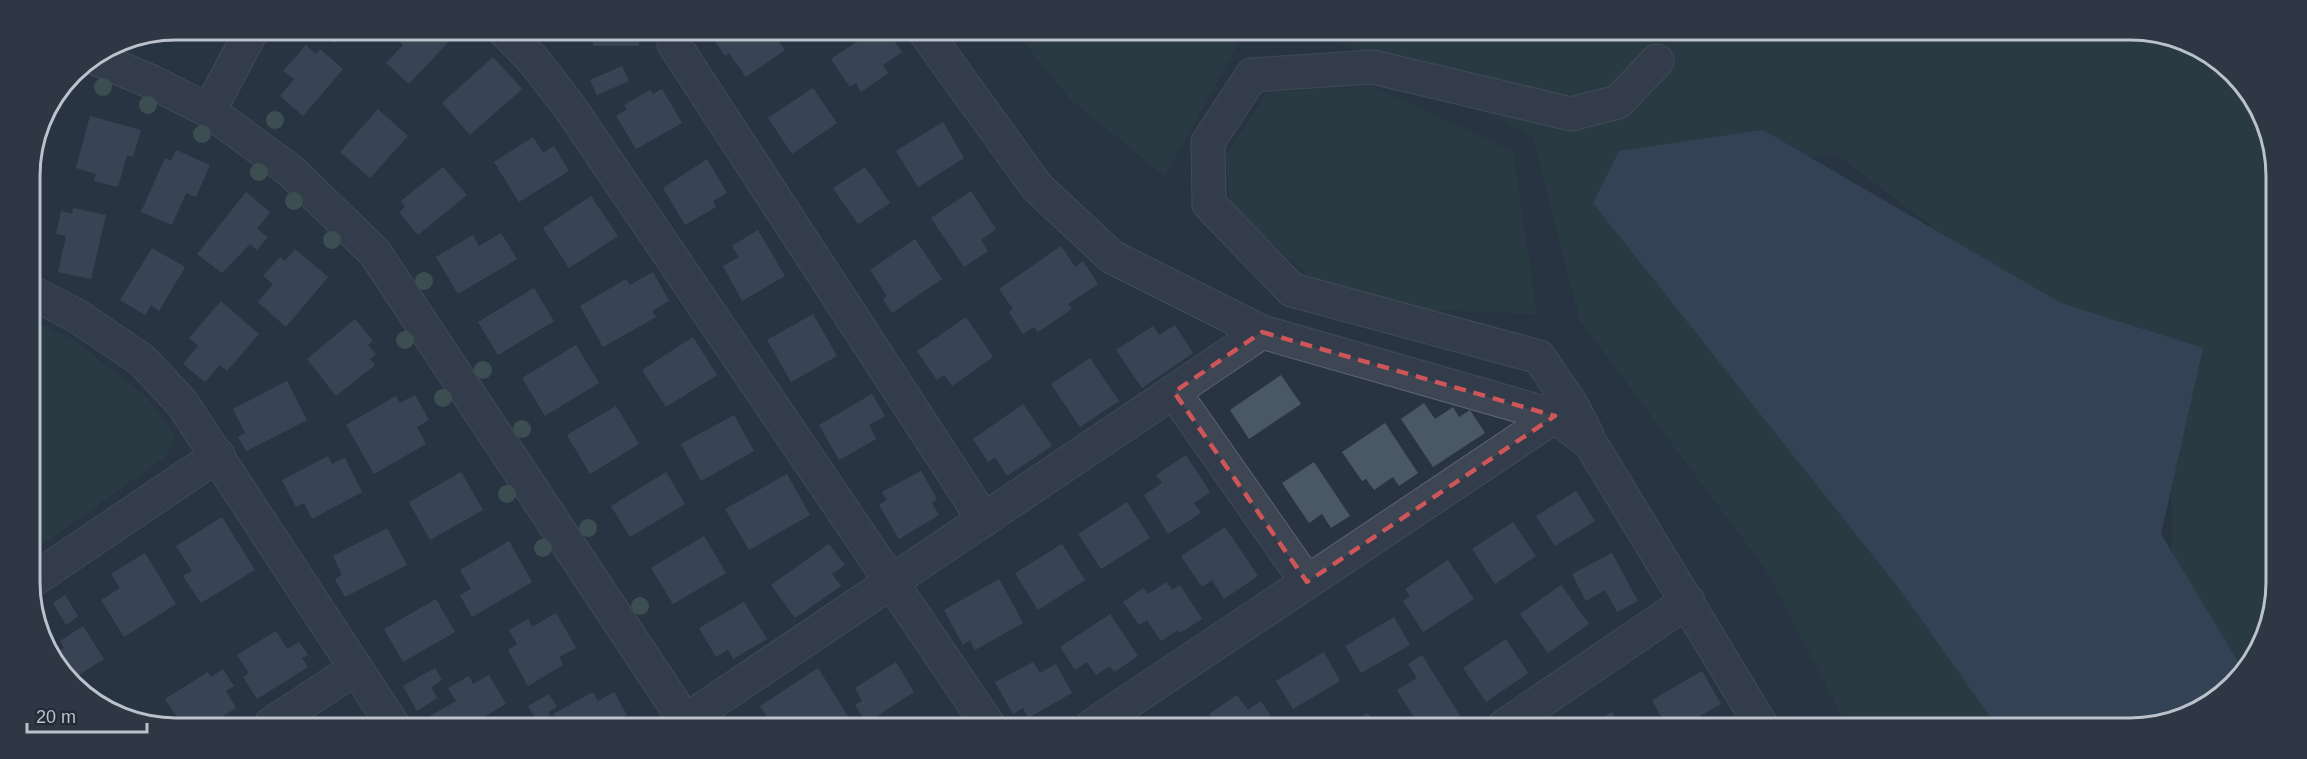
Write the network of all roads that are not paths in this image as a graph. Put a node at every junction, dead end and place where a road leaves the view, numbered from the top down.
1 (247, 40) edge
2 (674, 40) edge
3 (932, 40) edge
4 (537, 46) edge
5 (1657, 61) dead end
6 (103, 62) edge
7 (209, 111) junction
8 (41, 297) edge
9 (1262, 332) junction
10 (1174, 392) junction
11 (1555, 416) junction
12 (1591, 444) junction
13 (218, 455) junction
14 (984, 520) junction
15 (40, 575) edge
16 (1307, 582) junction
17 (890, 583) junction
18 (1688, 601) junction
19 (356, 668) junction
20 (280, 718) edge
21 (389, 718) edge
22 (680, 718) edge
23 (693, 718) edge
24 (983, 718) edge
25 (1104, 718) edge
26 (1516, 718) edge
27 (1757, 718) edge

1 - 7 street
2 - 14 street
3 - 9 street
4 - 17 street
5 - 12 street
6 - 7 street
7 - 22 street
8 - 13 street
9 - 10 street
9 - 11 street
10 - 14 street
10 - 16 street
11 - 12 street
11 - 16 street
12 - 18 street
13 - 15 street
13 - 19 street
14 - 17 street
16 - 25 street
17 - 23 street
17 - 24 street
18 - 26 street
18 - 27 street
19 - 20 street
19 - 21 street

